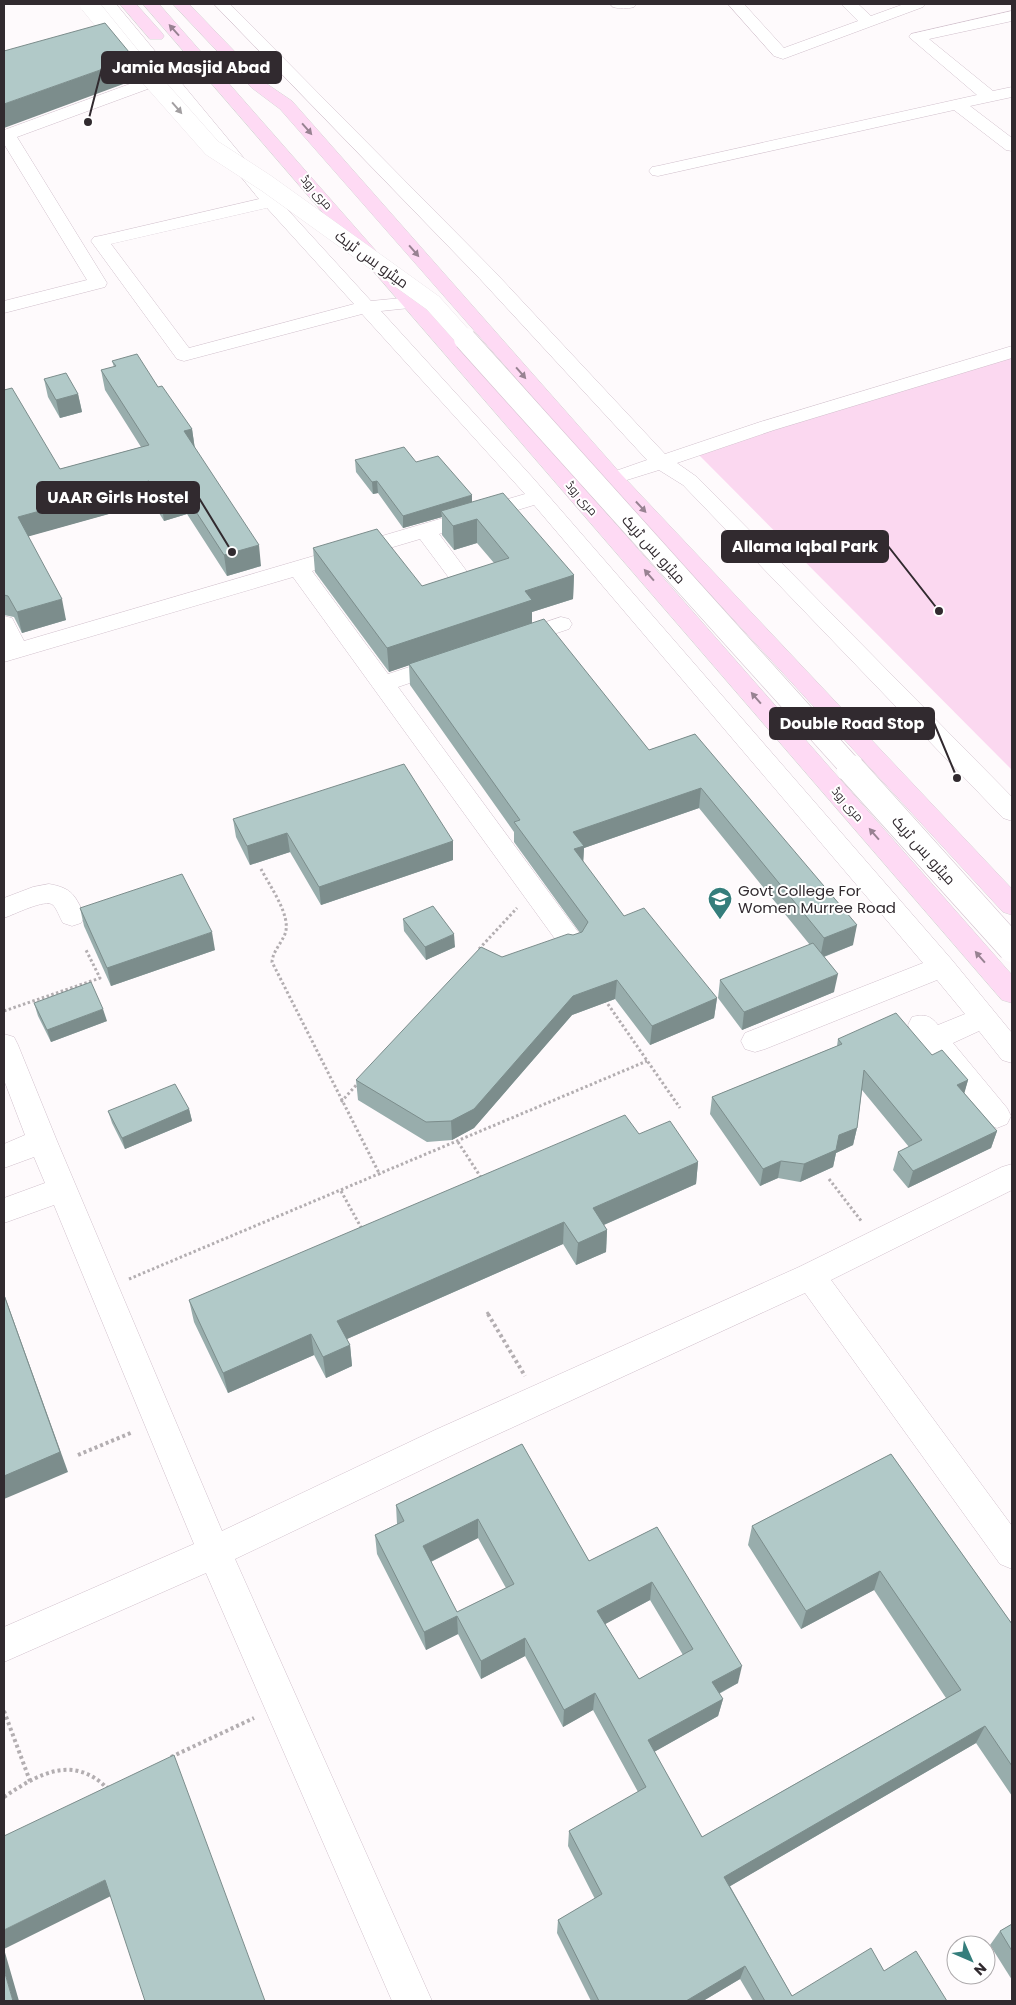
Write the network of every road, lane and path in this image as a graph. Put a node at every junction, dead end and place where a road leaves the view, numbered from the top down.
1 (89, 4) edge
2 (108, 4) edge
3 (118, 4) edge
4 (128, 4) edge
5 (151, 4) edge
6 (181, 4) edge
7 (206, 4) edge
8 (222, 4) edge
9 (618, 4) edge
10 (629, 4) edge
11 (736, 4) edge
12 (850, 4) edge
13 (918, 4) edge
14 (1012, 16) edge
15 (870, 23) junction
16 (131, 31) junction
17 (95, 41) edge
18 (167, 48) dead end
19 (193, 74) dead end
20 (167, 76) junction
21 (1012, 92) edge
22 (990, 97) junction
23 (958, 104) junction
24 (286, 105) junction
25 (253, 119) junction
26 (5, 136) edge
27 (1012, 146) edge
28 (658, 171) dead end
29 (268, 192) junction
30 (412, 303) junction
31 (4, 307) edge
32 (366, 308) junction
33 (1012, 352) edge
34 (661, 462) junction
35 (614, 478) junction
36 (539, 498) junction
37 (425, 530) junction
38 (298, 568) junction
39 (463, 581) edge
40 (4, 623) edge
41 (561, 624) dead end
42 (495, 646) edge
43 (11, 653) edge
44 (467, 656) edge
45 (383, 684) junction
46 (1012, 812) edge
47 (261, 870) dead end
48 (533, 890) junction
49 (1012, 905) edge
50 (4, 908) edge
51 (72, 916) dead end
52 (572, 943) edge
53 (1012, 948) edge
54 (86, 950) dead end
55 (473, 956) edge
56 (942, 967) junction
57 (1012, 994) edge
58 (604, 999) edge
59 (4, 1011) edge
60 (983, 1018) junction
61 (755, 1041) dead end
62 (4, 1045) edge
63 (1012, 1052) edge
64 (647, 1061) junction
65 (361, 1080) edge
66 (341, 1102) junction
67 (680, 1108) dead end
68 (997, 1116) dead end
69 (42, 1141) junction
70 (458, 1142) junction
71 (4, 1156) edge
72 (380, 1175) junction
73 (1012, 1176) edge
74 (829, 1179) dead end
75 (487, 1186) edge
76 (62, 1189) junction
77 (342, 1191) junction
78 (4, 1211) edge
79 (363, 1232) edge
80 (878, 1242) junction
81 (810, 1276) junction
82 (104, 1290) junction
83 (487, 1312) dead end
84 (539, 1399) junction
85 (159, 1421) junction
86 (78, 1455) dead end
87 (214, 1552) junction
88 (1012, 1553) edge
89 (4, 1645) edge
90 (282, 1705) junction
91 (4, 1710) edge
92 (168, 1759) edge
93 (30, 1781) junction
94 (116, 1784) edge
95 (4, 1797) edge
96 (412, 2001) edge

1 -> 29 street, میٹرو بس ٹریک, bridge
2 - 16 street
3 - 29 street, میٹرو بس ٹریک
4 - 18 main road
25 -> 5 main road, مری روڈ
6 - 24 main road
7 - 24 main road
8 - 34 street
9 - 10 street
11 - 15 street
12 - 15 street
13 - 15 street
14 - 22 street
16 - 17 street
16 - 20 street
19 - 25 main road
20 - 26 street
20 - 29 street
21 - 22 street
22 - 23 street
23 - 27 street
23 - 28 street
24 -> 35 main road
25 - 30 main road, مری روڈ
26 - 31 street
29 - 32 street
29 - 32 street
29 - 53 street, میٹرو بس ٹریک, bridge
30 - 32 street
57 -> 30 main road, مری روڈ
32 - 36 street
33 - 34 street
34 - 35 street
34 - 46 street
35 -> 49 main road
36 - 37 street
36 - 56 street
37 - 38 street
37 - 39 street
38 - 43 street
38 - 45 street
40 - 43 street
41 - 42 street
44 - 45 street
45 - 48 street
47 - 66 path
48 - 52 street
48 - 55 path
50 - 51 street
54 - 59 path
56 - 60 street
56 - 61 street
58 - 64 path
60 - 63 street
60 - 68 street
62 - 69 street
64 - 67 path
64 - 70 path
65 - 66 path
66 - 72 path
69 - 71 street
69 - 76 street
70 - 72 path
70 - 75 path
72 - 77 path
73 - 80 street
74 - 80 path
76 - 78 street
76 - 82 street
77 - 79 path
77 - 82 path
80 - 81 street
81 - 84 street
81 - 88 street
82 - 85 street
83 - 84 path
84 - 87 street
85 - 86 path
85 - 87 street
87 - 89 street
87 - 90 street
90 - 92 path
90 - 96 street
91 - 93 path
93 - 94 path
93 - 95 path

